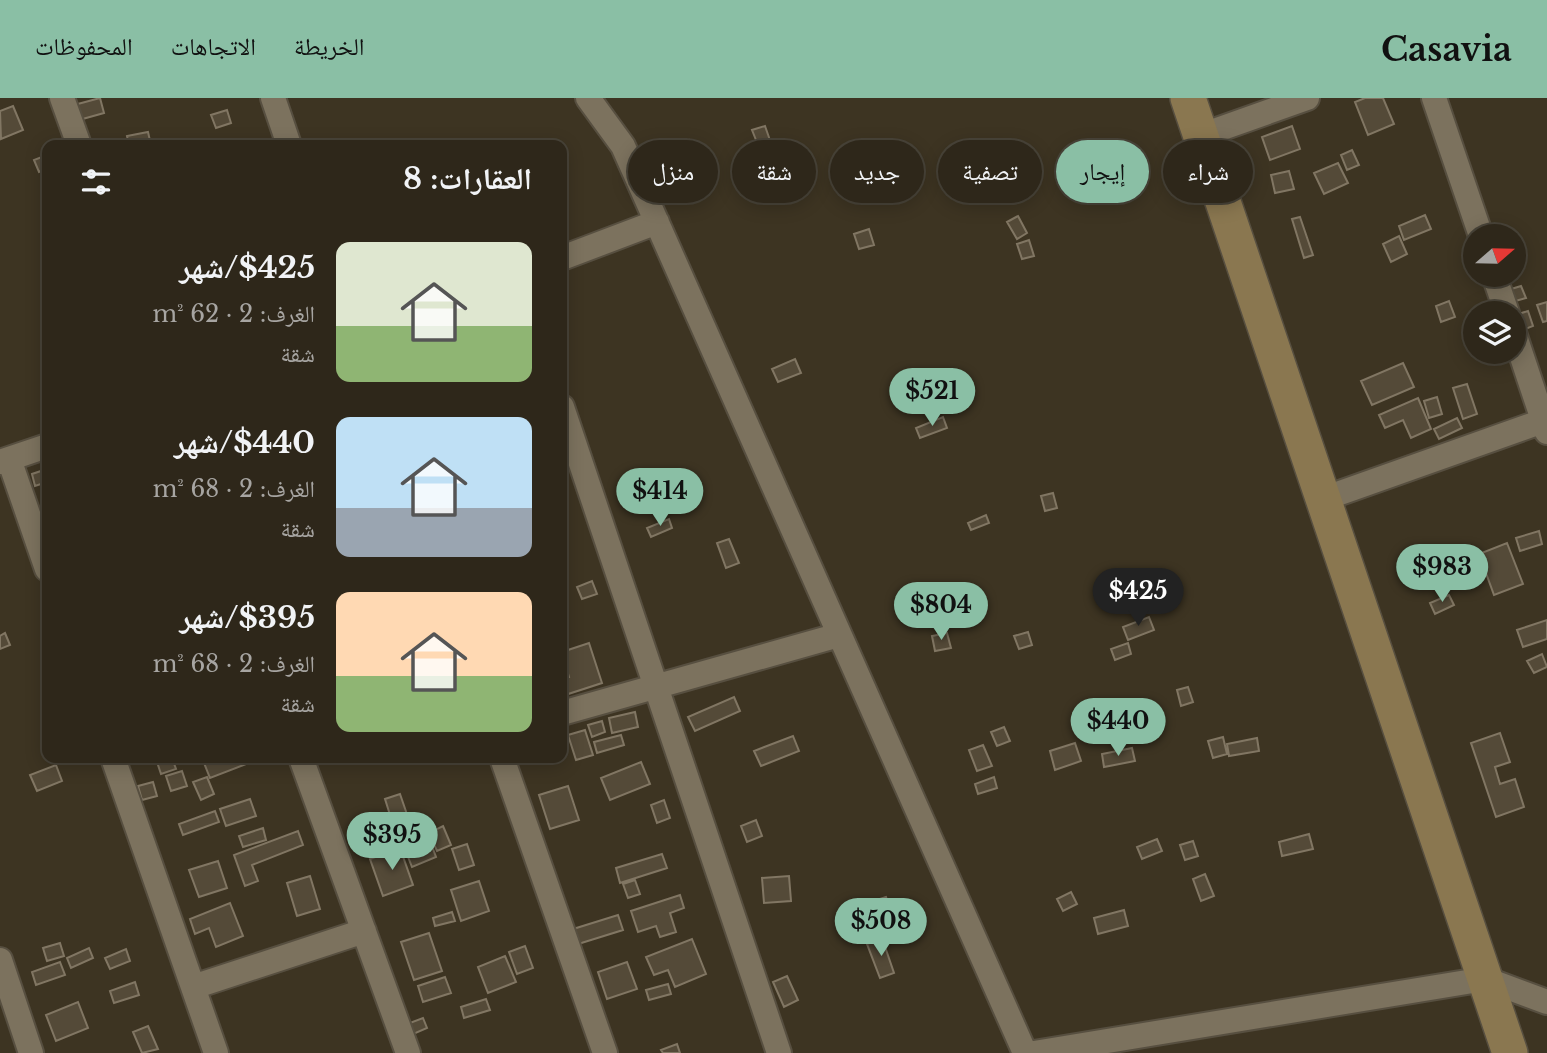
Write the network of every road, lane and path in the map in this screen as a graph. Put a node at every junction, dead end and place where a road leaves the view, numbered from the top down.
1 (62, 98) edge
2 (273, 98) edge
3 (588, 98) edge
4 (1188, 98) edge
5 (1307, 98) edge
6 (1434, 98) edge
7 (1200, 136) junction
8 (77, 140) edge
9 (287, 140) edge
10 (657, 222) junction
11 (1477, 224) edge
12 (567, 256) edge
13 (1524, 364) edge
14 (567, 422) edge
15 (1545, 426) edge
16 (42, 448) edge
17 (5, 460) edge
18 (1323, 499) junction
19 (42, 556) edge
20 (839, 635) junction
21 (656, 687) junction
22 (567, 712) edge
23 (115, 763) edge
24 (303, 763) edge
25 (504, 763) edge
26 (363, 931) junction
27 (0, 960) edge
28 (1485, 979) junction
29 (192, 987) junction
30 (1547, 1002) edge
31 (31, 1053) edge
32 (216, 1053) edge
33 (408, 1053) edge
34 (605, 1053) edge
35 (779, 1053) edge
36 (1025, 1053) edge
37 (1034, 1053) edge
38 (1510, 1053) edge

1 - 8 street
2 - 9 street
3 - 10 street
4 - 7 street
5 - 7 street
6 - 11 street
7 - 18 street
10 - 12 street
10 - 20 street
13 - 15 street
14 - 21 street
15 - 18 street
16 - 17 street
17 - 19 street
18 - 28 street
20 - 21 street
20 - 36 street
21 - 22 street
21 - 35 street
23 - 29 street
24 - 26 street
25 - 34 street
26 - 29 street
26 - 33 street
27 - 31 street
28 - 30 street
28 - 37 street
28 - 38 street
29 - 32 street

